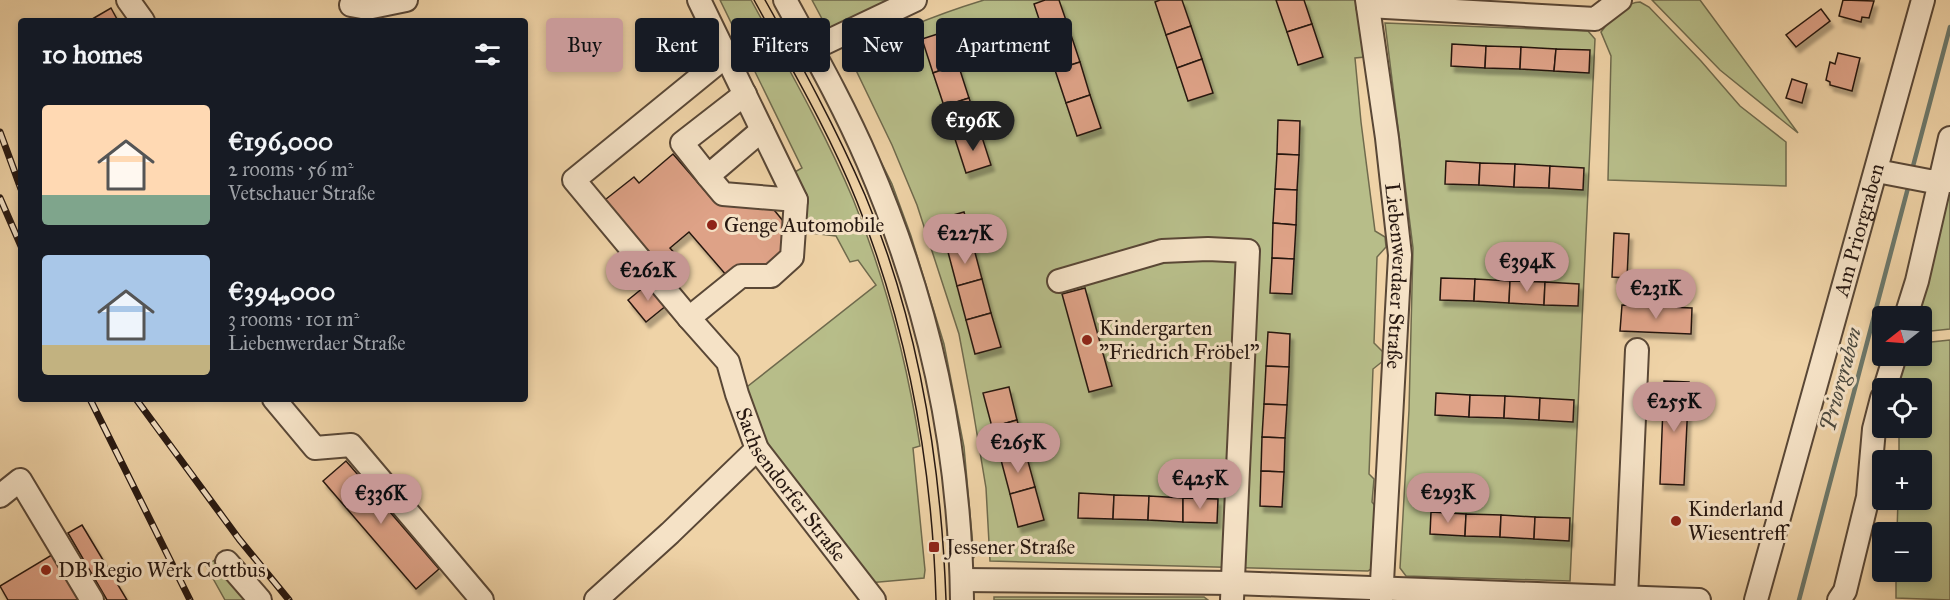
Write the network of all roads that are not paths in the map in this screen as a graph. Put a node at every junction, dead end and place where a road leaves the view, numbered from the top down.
1 (128, 0) edge
2 (406, 0) edge
3 (699, 0) edge
4 (785, 0) edge
5 (915, 0) edge
6 (1620, 0) edge
7 (1923, 0) edge
8 (1367, 3) edge
9 (1432, 5) edge
10 (346, 9) edge
11 (141, 18) edge
12 (795, 18) edge
13 (830, 40) edge
14 (726, 56) junction
15 (824, 72) edge
16 (745, 94) junction
17 (656, 113) junction
18 (762, 130) junction
19 (1950, 138) edge
20 (682, 143) junction
21 (1888, 173) junction
22 (708, 176) junction
23 (1940, 181) edge
24 (796, 200) junction
25 (1059, 281) dead end
26 (1909, 306) edge
27 (689, 318) junction
28 (1637, 350) dead end
29 (277, 402) edge
30 (1873, 438) edge
31 (758, 449) junction
32 (0, 496) edge
33 (227, 562) dead end
34 (962, 590) edge
35 (1232, 592) edge
36 (1381, 595) edge
37 (1571, 598) edge
38 (1626, 598) junction
39 (92, 600) edge
40 (260, 600) edge
41 (482, 600) edge
42 (596, 600) edge
43 (874, 600) edge
44 (1699, 600) edge
45 (1756, 600) edge
46 (1839, 600) edge

1 - 11 street
2 - 10 street
3 - 14 street
4 - 12 street
5 - 13 street
6 - 9 street
7 - 21 street, Am Priorgraben
8 - 9 street
8 - 36 street, Liebenwerdaer Straße
14 - 16 street
14 - 17 street
15 - 34 street
16 - 18 street
16 - 20 street
17 - 20 street
17 - 27 street, Sachsendorfer Straße
18 - 22 street
18 - 24 street
19 - 23 street
20 - 22 street
21 - 23 street
21 - 45 street, Am Priorgraben
22 - 24 street
23 - 26 street
24 - 27 street
25 - 35 street
27 - 31 street, Sachsendorfer Straße
28 - 38 street
29 - 41 street
30 - 46 street
31 - 42 street
31 - 43 street, Sachsendorfer Straße
32 - 39 street
33 - 40 street
34 - 35 street
35 - 36 street
36 - 37 street
37 - 38 street
38 - 44 street

